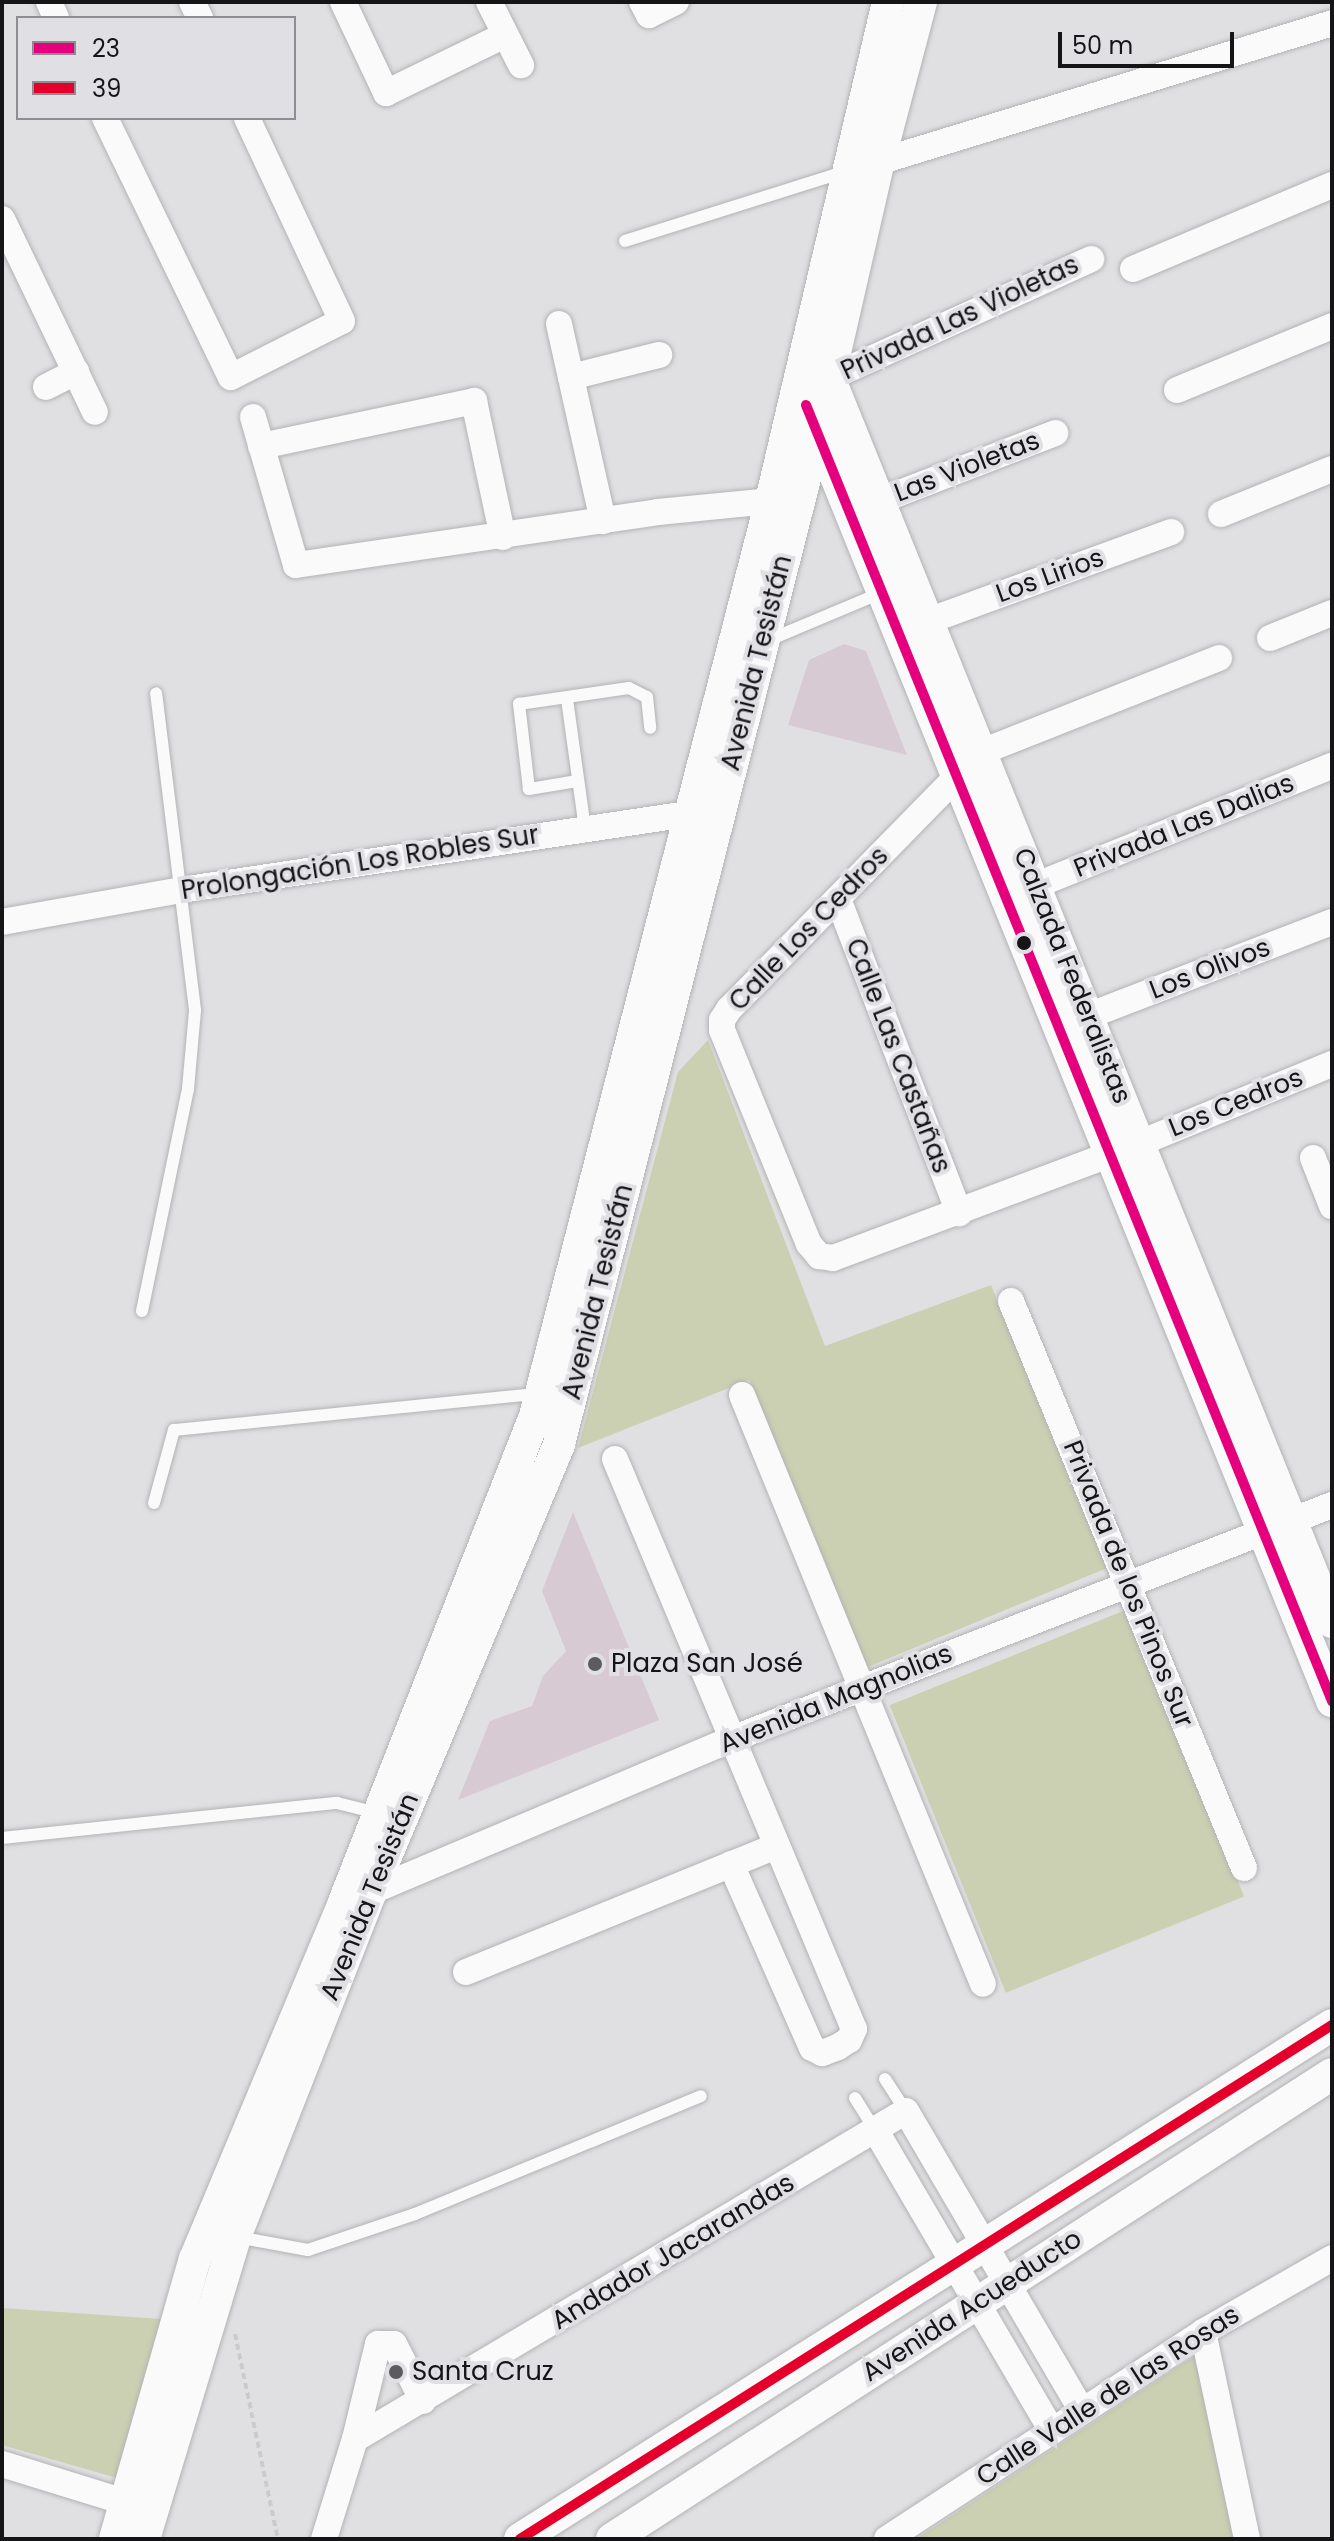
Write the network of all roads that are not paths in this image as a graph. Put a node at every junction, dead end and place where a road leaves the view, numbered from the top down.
1 (343, 2) edge
2 (489, 2) edge
3 (676, 2) edge
4 (888, 2) edge
5 (921, 2) edge
6 (645, 8) edge
7 (1332, 23) edge
8 (505, 35) junction
9 (521, 65) dead end
10 (106, 120) edge
11 (248, 120) edge
12 (879, 161) junction
13 (847, 171) junction
14 (1332, 185) edge
15 (2, 219) edge
16 (625, 241) dead end
17 (1091, 259) dead end
18 (1133, 269) dead end
19 (559, 324) dead end
20 (1332, 326) edge
21 (659, 355) dead end
22 (76, 372) junction
23 (571, 377) junction
24 (814, 382) junction
25 (46, 387) dead end
26 (1177, 390) dead end
27 (95, 412) dead end
28 (253, 417) dead end
29 (817, 431) junction
30 (1055, 433) dead end
31 (261, 446) junction
32 (1332, 469) edge
33 (771, 501) junction
34 (879, 501) junction
35 (1221, 514) dead end
36 (603, 521) junction
37 (1171, 532) dead end
38 (503, 537) junction
39 (883, 592) junction
40 (1332, 613) edge
41 (928, 621) junction
42 (1270, 638) dead end
43 (763, 643) junction
44 (1219, 658) dead end
45 (156, 693) dead end
46 (567, 699) junction
47 (650, 728) dead end
48 (981, 752) junction
49 (1324, 769) edge
50 (958, 778) junction
51 (577, 781) junction
52 (705, 811) junction
53 (585, 829) junction
54 (181, 890) junction
55 (1021, 892) junction
56 (838, 899) junction
57 (2, 922) edge
58 (1332, 922) edge
59 (1088, 1016) junction
60 (1332, 1064) edge
61 (1140, 1143) junction
62 (1110, 1154) junction
63 (1313, 1158) dead end
64 (608, 1194) junction
65 (1332, 1206) edge
66 (959, 1213) junction
67 (1011, 1301) dead end
68 (142, 1311) dead end
69 (541, 1394) junction
70 (742, 1395) dead end
71 (615, 1459) dead end
72 (154, 1503) dead end
73 (1332, 1505) edge
74 (1278, 1526) junction
75 (1129, 1584) junction
76 (1332, 1622) edge
77 (863, 1688) junction
78 (1331, 1698) edge
79 (732, 1739) junction
80 (377, 1813) junction
81 (2, 1838) edge
82 (776, 1846) junction
83 (731, 1864) junction
84 (1244, 1868) dead end
85 (357, 1897) junction
86 (466, 1972) dead end
87 (983, 1984) dead end
88 (1332, 2025) edge
89 (1332, 2074) edge
90 (885, 2079) dead end
91 (701, 2096) dead end
92 (855, 2098) dead end
93 (906, 2111) junction
94 (876, 2131) junction
95 (221, 2232) junction
96 (985, 2243) junction
97 (1332, 2258) edge
98 (955, 2263) junction
99 (1005, 2284) junction
100 (977, 2302) junction
101 (1203, 2332) junction
102 (423, 2401) junction
103 (1082, 2411) junction
104 (1052, 2431) junction
105 (355, 2439) junction
106 (2, 2464) edge
107 (125, 2502) junction
108 (150, 2536) edge
109 (115, 2539) edge
110 (324, 2539) edge
111 (520, 2539) edge
112 (612, 2539) edge
113 (887, 2539) edge
114 (1247, 2539) edge

1 - 8 street
2 - 8 street
3 - 6 street
4 - 13 street
5 - 12 street, Avenida Tesistán
7 - 12 street
8 - 9 street
10 - 11 street
12 - 13 street
12 - 24 street, Avenida Tesistán
13 - 16 lane
13 - 24 street, Calzada Federalistas
14 - 18 street
15 - 22 street
17 - 24 street, Privada Las Violetas
19 - 23 street
20 - 26 street
21 - 23 street
22 - 25 street
22 - 27 street
23 - 36 street
24 - 29 street, Avenida Tesistán
24 - 33 street, Avenida Tesistán
24 - 34 street, Calzada Federalistas
28 - 31 street
29 - 39 street, Calzada Federalistas
29 - 43 street, Avenida Tesistán
30 - 34 street, Las Violetas
31 - 38 street
31 - 38 street
32 - 35 street
33 - 36 street
33 - 52 street, Avenida Tesistán
34 - 41 street, Calzada Federalistas
36 - 38 street
37 - 41 street, Los Lirios
39 - 43 lane
39 - 50 street, Calzada Federalistas
40 - 42 street
41 - 48 street, Calzada Federalistas
43 - 52 street, Avenida Tesistán
44 - 48 street
45 - 54 lane
46 - 47 lane
46 - 51 lane
46 - 51 lane
48 - 50 street, Calle Los Cedros
48 - 55 street, Calzada Federalistas
49 - 55 street, Privada Las Dalias
50 - 55 street, Calzada Federalistas
50 - 56 street, Calle Los Cedros
51 - 53 lane
52 - 53 street, Prolongación Los Robles Sur
52 - 64 street, Avenida Tesistán
53 - 54 street, Prolongación Los Robles Sur
54 - 57 street, Prolongación Los Robles Sur
54 - 68 lane
55 - 59 street, Calzada Federalistas
55 - 62 street, Calzada Federalistas
56 - 66 street, Calle Las Castañas
56 - 66 street, Calle Los Cedros
58 - 59 street, Los Olivos
59 - 61 street, Calzada Federalistas
60 - 61 street, Los Cedros
61 - 62 street, Los Cedros
61 - 74 street, Calzada Federalistas
62 - 66 street, Calle Los Cedros
62 - 74 street, Calzada Federalistas
63 - 65 street
64 - 69 street, Avenida Tesistán
64 - 85 street, Avenida Tesistán
67 - 75 street, Privada de los Pinos Sur
69 - 72 lane
69 - 80 street, Avenida Tesistán
70 - 77 street
71 - 79 street
73 - 74 street, Avenida Magnolias
74 - 75 street, Avenida Magnolias
74 - 76 street, Calzada Federalistas
74 - 78 street, Calzada Federalistas
75 - 77 street, Avenida Magnolias
75 - 84 street, Privada de los Pinos Sur
77 - 79 street, Avenida Magnolias
77 - 87 street
79 - 82 street
79 - 85 street, Avenida Magnolias
80 - 81 lane
80 - 85 street, Avenida Tesistán
82 - 83 street
82 - 83 street
83 - 86 street
85 - 95 street, Avenida Tesistán
88 - 96 street, Avenida Acueducto
89 - 99 street, Avenida Acueducto
90 - 93 lane
91 - 95 lane
92 - 94 lane
93 - 94 street, Andador Jacarandas
93 - 96 street
94 - 98 street
94 - 102 street, Andador Jacarandas
95 - 107 street, Avenida Tesistán
95 - 108 street, Avenida Tesistán
96 - 98 street, Avenida Acueducto
96 - 99 street
97 - 101 street, Calle Valle de las Rosas
98 - 100 street
98 - 111 street, Avenida Acueducto
99 - 100 street, Avenida Acueducto
99 - 103 street
100 - 104 street
100 - 112 street, Avenida Acueducto
101 - 103 street, Calle Valle de las Rosas
101 - 114 street
102 - 105 street, Andador Jacarandas
102 - 105 street
103 - 104 street, Calle Valle de las Rosas
104 - 113 street, Calle Valle de las Rosas
105 - 110 street
106 - 107 street
107 - 108 street
107 - 109 street, Avenida Tesistán

